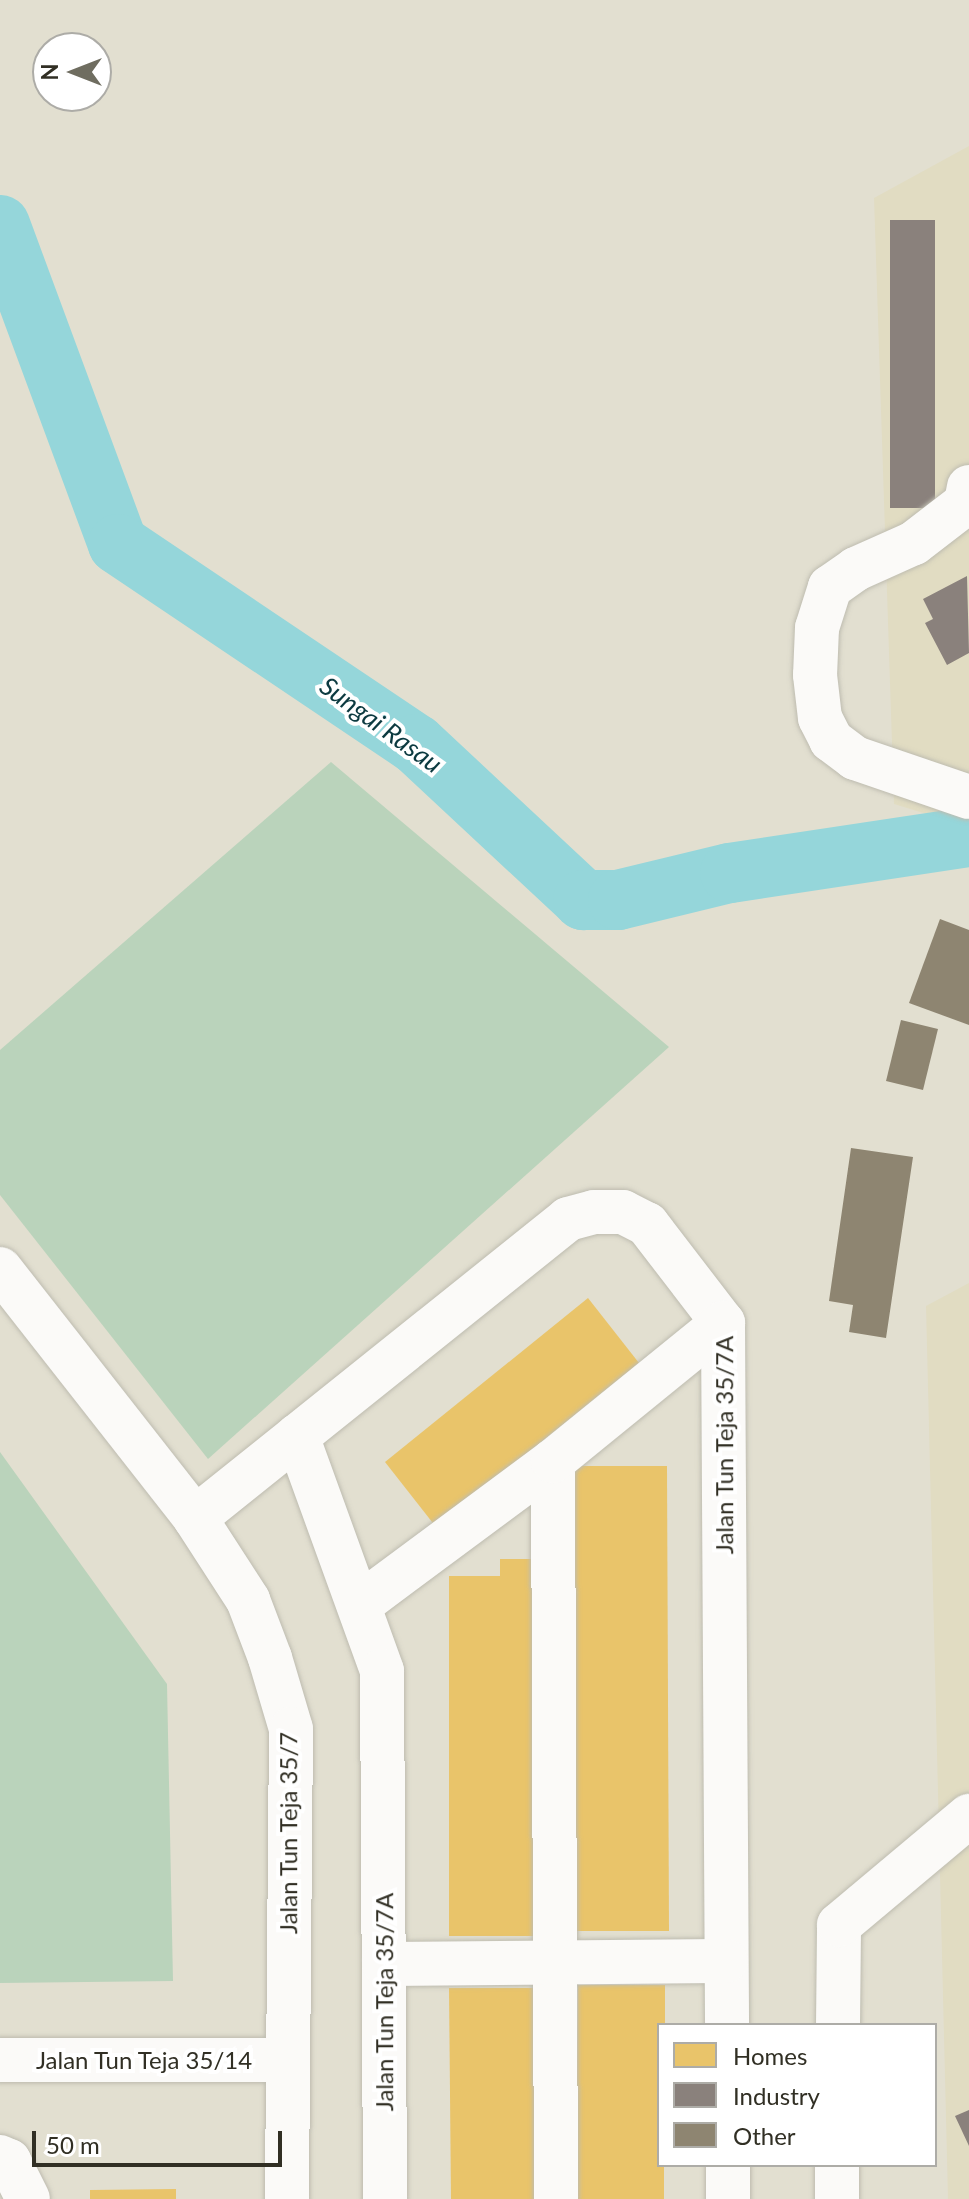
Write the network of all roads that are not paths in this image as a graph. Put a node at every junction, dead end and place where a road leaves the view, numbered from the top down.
1 (969, 487) edge
2 (969, 797) edge
3 (0, 1269) edge
4 (723, 1323) junction
5 (297, 1436) junction
6 (553, 1461) junction
7 (195, 1518) junction
8 (359, 1605) junction
9 (969, 1816) edge
10 (726, 1961) junction
11 (554, 1963) junction
12 (384, 1964) junction
13 (727, 2023) edge
14 (838, 2023) edge
15 (0, 2060) edge
16 (287, 2060) junction
17 (0, 2157) edge
18 (728, 2167) edge
19 (837, 2167) edge
20 (28, 2199) edge
21 (287, 2199) edge
22 (385, 2199) edge
23 (556, 2199) edge
24 (728, 2199) edge
25 (837, 2199) edge

1 - 2 street
3 - 7 street, Jalan Tun Teja 35/7
4 - 5 street, Jalan Tun Teja 35/7A
4 - 6 street
4 - 10 street, Jalan Tun Teja 35/7A
5 - 7 street, Jalan Tun Teja 35/7A
5 - 8 street, Jalan Tun Teja 35/7A
6 - 8 street
6 - 11 street
7 - 16 street, Jalan Tun Teja 35/7
8 - 12 street, Jalan Tun Teja 35/7A
9 - 14 street
10 - 11 street
10 - 13 street, Jalan Tun Teja 35/7A
11 - 12 street
11 - 23 street
12 - 22 street, Jalan Tun Teja 35/7A
15 - 16 street, Jalan Tun Teja 35/14
16 - 21 street, Jalan Tun Teja 35/7
17 - 20 street
18 - 24 street
19 - 25 street

